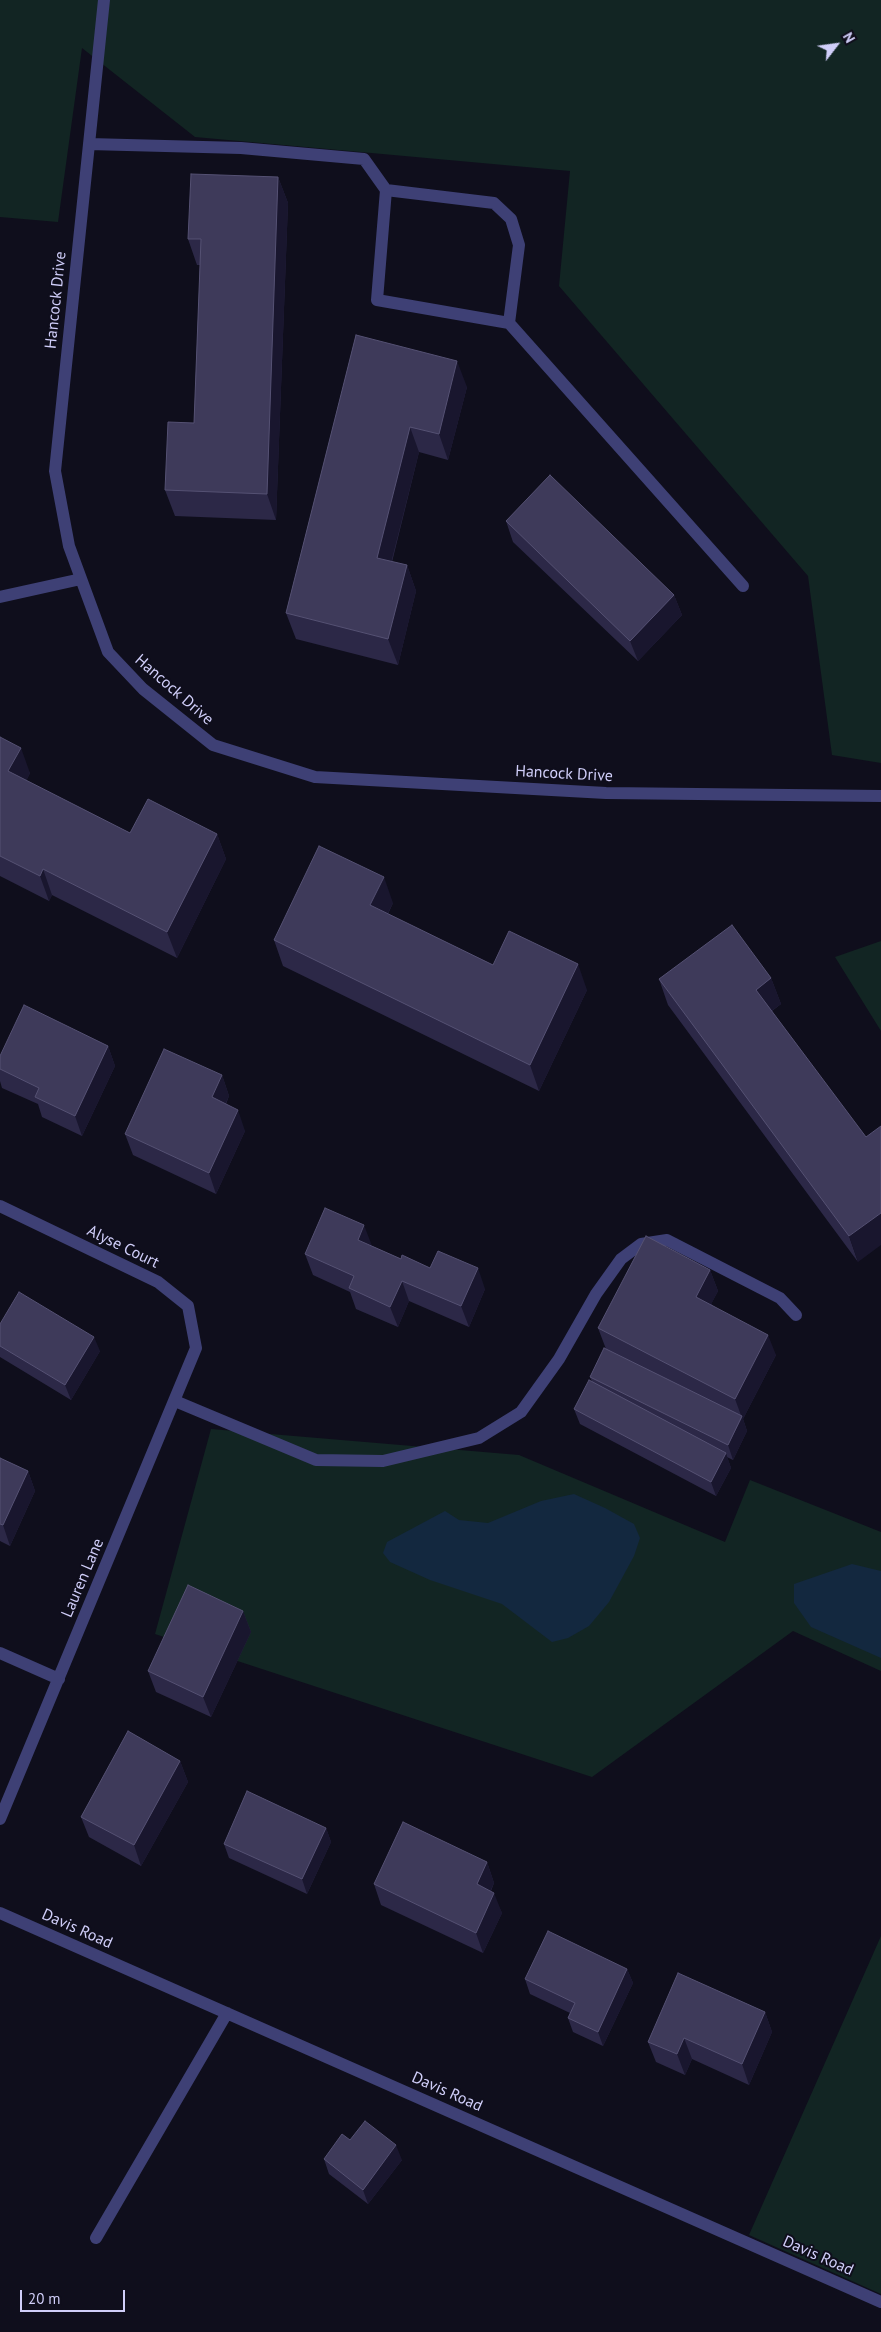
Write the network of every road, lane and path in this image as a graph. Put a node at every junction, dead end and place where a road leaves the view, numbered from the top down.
1 (104, 0) edge
2 (89, 144) junction
3 (386, 190) junction
4 (510, 323) junction
5 (81, 578) junction
6 (743, 586) dead end
7 (0, 597) edge
8 (881, 796) edge
9 (0, 1206) edge
10 (796, 1315) dead end
11 (196, 1348) joint
12 (175, 1401) junction
13 (0, 1653) edge
14 (59, 1679) junction
15 (0, 1819) edge
16 (0, 1913) edge
17 (227, 2013) junction
18 (96, 2238) dead end
19 (881, 2302) edge

1 - 2 street, Hancock Drive
2 - 3 street
2 - 5 street, Hancock Drive
3 - 4 street
3 - 4 street
4 - 6 street
5 - 7 street
5 - 8 street, Hancock Drive
9 - 11 street, Alyse Court
10 - 12 street
11 - 12 street, Lauren Lane
12 - 14 street, Lauren Lane
13 - 14 street
14 - 15 street, Lauren Lane
16 - 17 street, Davis Road
17 - 18 street
17 - 19 street, Davis Road

